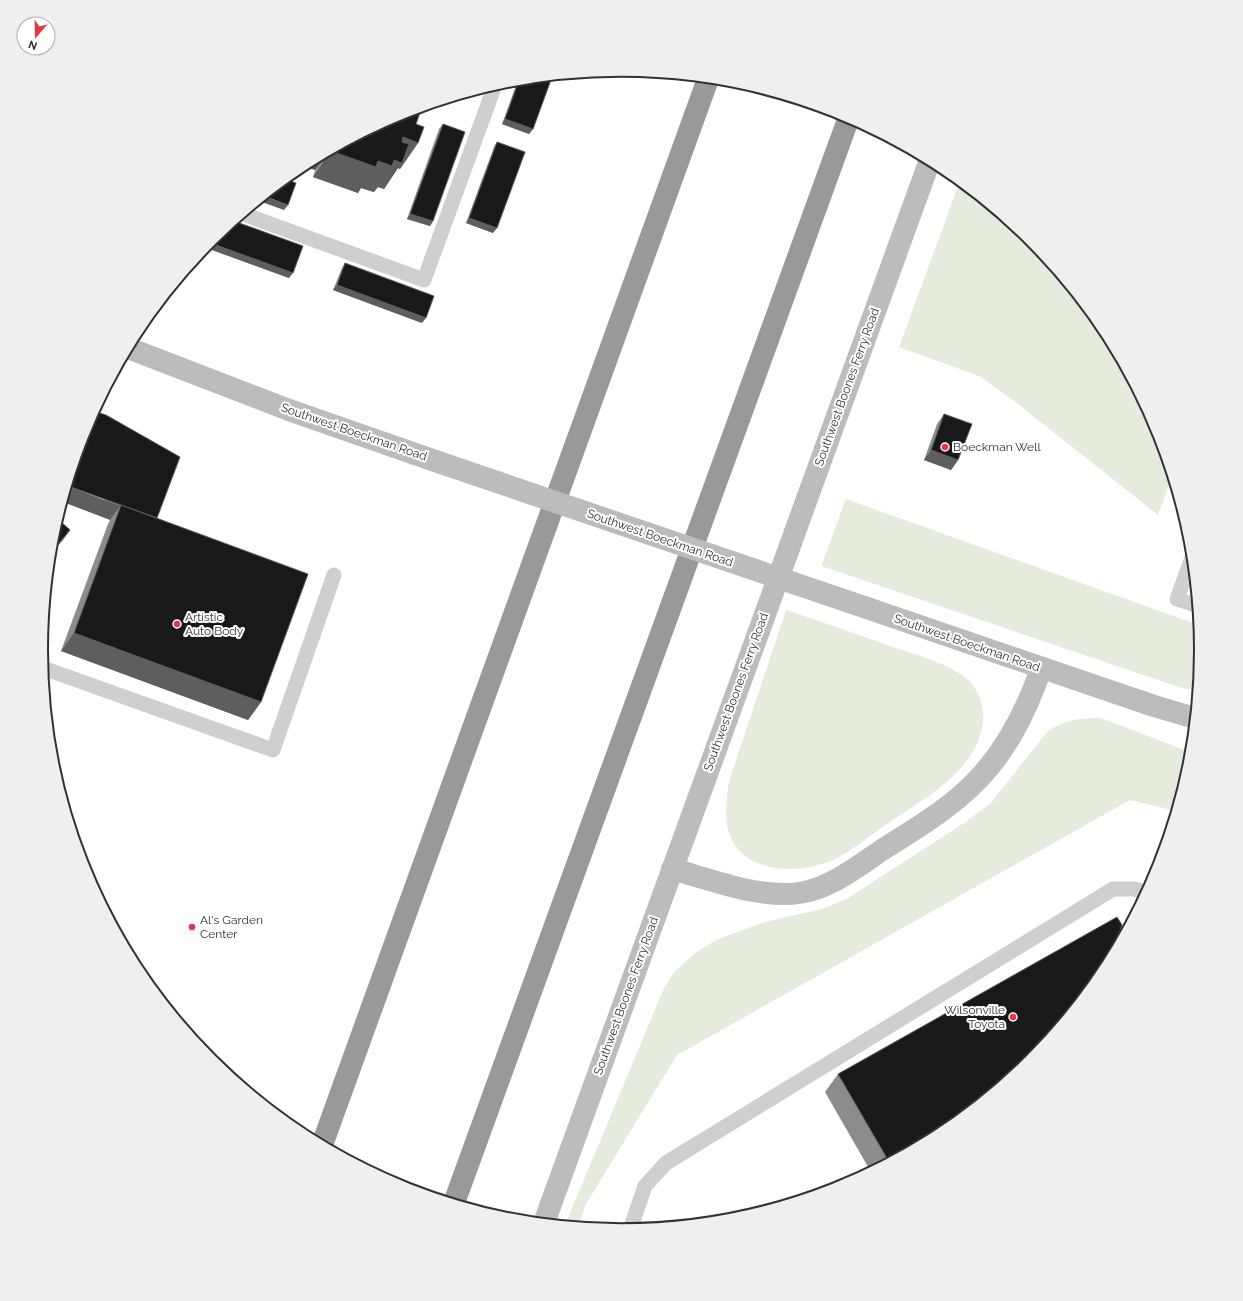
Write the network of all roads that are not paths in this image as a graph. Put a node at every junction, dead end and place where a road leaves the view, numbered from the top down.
1 (706, 84) edge
2 (493, 92) edge
3 (847, 123) edge
4 (928, 166) edge
5 (247, 216) edge
6 (134, 350) edge
7 (1189, 567) edge
8 (334, 576) dead end
9 (1193, 604) edge
10 (1041, 669) junction
11 (49, 670) edge
12 (1191, 717) edge
13 (672, 869) junction
14 (1142, 891) edge
15 (324, 1140) edge
16 (455, 1199) edge
17 (546, 1219) edge
18 (632, 1224) edge

1 - 15 highway
2 - 5 lane
3 - 16 highway
4 - 13 main road, Southwest Boones Ferry Road
6 - 10 main road, Southwest Boeckman Road, bridge
7 - 9 lane
8 - 11 lane
10 - 12 main road, Southwest Boeckman Road
10 - 13 main road
13 - 17 main road, Southwest Boones Ferry Road
14 - 18 lane

